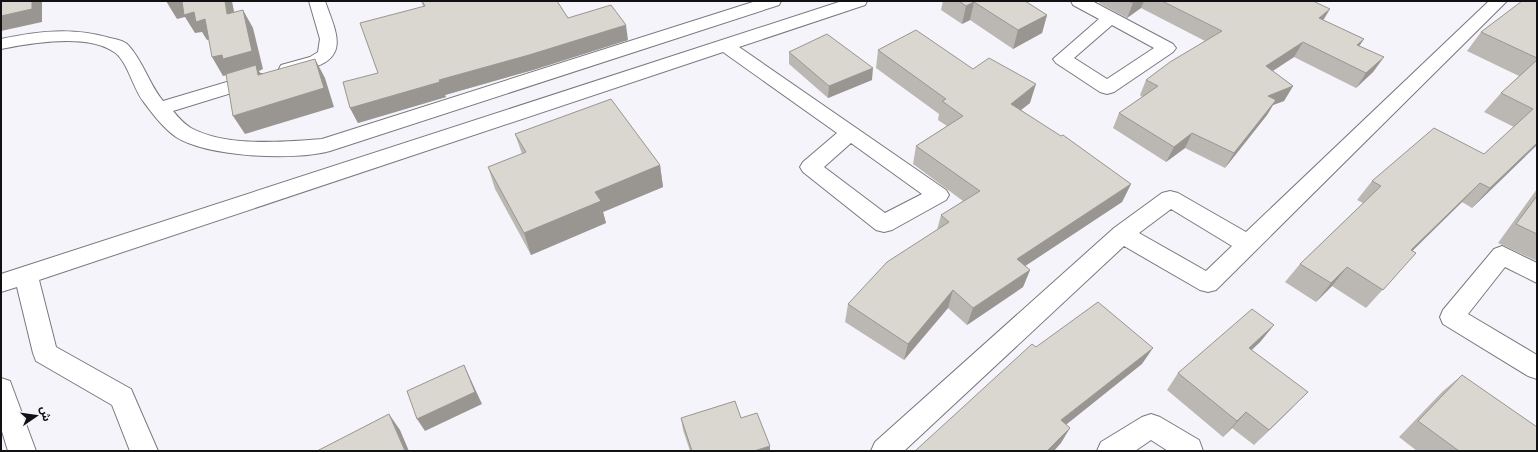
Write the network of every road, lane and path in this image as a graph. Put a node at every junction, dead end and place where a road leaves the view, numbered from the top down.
1 (317, 1) edge
2 (773, 1) edge
3 (859, 1) edge
4 (1079, 1) edge
5 (1499, 1) edge
6 (1110, 18) junction
7 (1, 44) edge
8 (726, 46) junction
9 (161, 108) junction
10 (850, 133) junction
11 (1122, 234) junction
12 (1248, 244) junction
13 (1537, 274) edge
14 (26, 275) junction
15 (1, 283) edge
16 (1537, 368) edge
17 (1, 389) edge
18 (22, 451) edge
19 (144, 451) edge
20 (886, 451) edge
21 (1111, 451) edge
22 (1189, 451) edge

1 - 9 street
2 - 9 street
3 - 8 street
4 - 6 street
5 - 12 street
6 - 6 street
7 - 9 street
8 - 10 street
8 - 14 street
10 - 10 street
11 - 12 street
11 - 12 street
11 - 20 street
13 - 16 street
14 - 15 street
14 - 19 street
17 - 18 street
21 - 22 street

